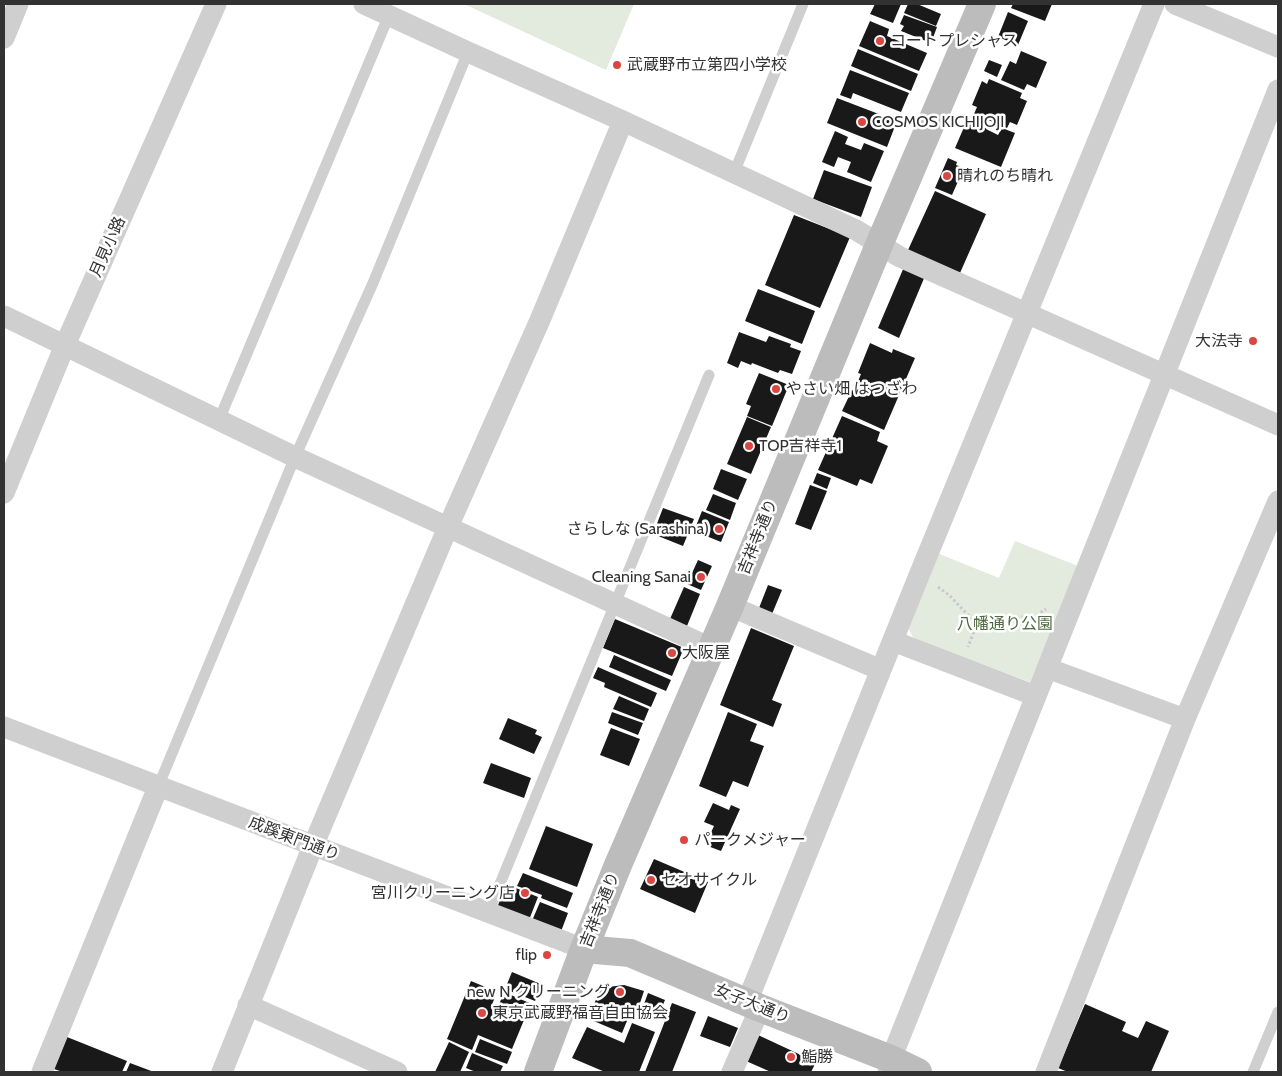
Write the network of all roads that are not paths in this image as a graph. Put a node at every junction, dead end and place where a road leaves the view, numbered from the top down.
1 (18, 4) edge
2 (216, 4) edge
3 (364, 4) edge
4 (803, 4) edge
5 (982, 4) edge
6 (1154, 4) edge
7 (1174, 4) edge
8 (392, 9) edge
9 (4, 38) edge
10 (1278, 47) edge
11 (468, 52) junction
12 (1278, 90) edge
13 (624, 121) junction
14 (734, 173) junction
15 (879, 245) junction
16 (1028, 312) junction
17 (4, 316) edge
18 (65, 345) junction
19 (1165, 374) junction
20 (709, 375) dead end
21 (219, 420) junction
22 (1278, 425) edge
23 (295, 456) junction
24 (4, 493) edge
25 (1278, 500) edge
26 (448, 527) junction
27 (614, 603) junction
28 (730, 606) junction
29 (893, 641) junction
30 (711, 648) junction
31 (1047, 668) junction
32 (881, 670) junction
33 (1036, 696) junction
34 (1185, 719) junction
35 (4, 727) edge
36 (158, 787) junction
37 (313, 846) junction
38 (488, 913) junction
39 (584, 949) junction
40 (248, 1005) junction
41 (754, 1005) junction
42 (1278, 1012) edge
43 (889, 1066) edge
44 (42, 1072) edge
45 (222, 1072) edge
46 (397, 1072) edge
47 (538, 1072) edge
48 (732, 1072) edge
49 (918, 1072) edge
50 (1046, 1072) edge
51 (1254, 1072) edge

1 - 9 street
2 - 18 street, 月見小路
3 - 8 street
4 - 14 lane
5 - 15 main road, 吉祥寺通り
6 - 16 street
7 - 10 street
8 - 11 street
8 - 21 lane
11 - 13 street
11 - 23 lane
12 - 19 street
13 - 14 street
13 - 26 street
14 - 15 street
15 - 16 street
15 - 28 main road, 吉祥寺通り
16 - 19 street
16 - 29 street
17 - 18 street
18 - 21 street
18 - 24 street, 月見小路
19 - 22 street
19 - 31 street
20 - 27 lane
21 - 23 street
23 - 26 street
23 - 36 lane
25 - 34 street
26 - 27 street
26 - 37 street
27 - 30 street
27 - 38 lane
28 - 30 main road, 吉祥寺通り
28 - 32 street
29 - 32 street
29 - 33 street
30 - 39 main road, 吉祥寺通り
31 - 33 street
31 - 34 street
32 - 41 street
33 - 43 street
34 - 50 street
35 - 36 street, 成蹊東門通り
36 - 37 street, 成蹊東門通り
36 - 44 street
37 - 38 street, 成蹊東門通り
37 - 40 street
38 - 39 street, 成蹊東門通り
39 - 41 main road, 女子大通り
39 - 47 main road, 吉祥寺通り
40 - 45 street
40 - 46 street
41 - 43 main road, 女子大通り
41 - 48 street
42 - 51 lane
43 - 49 main road, 女子大通り

